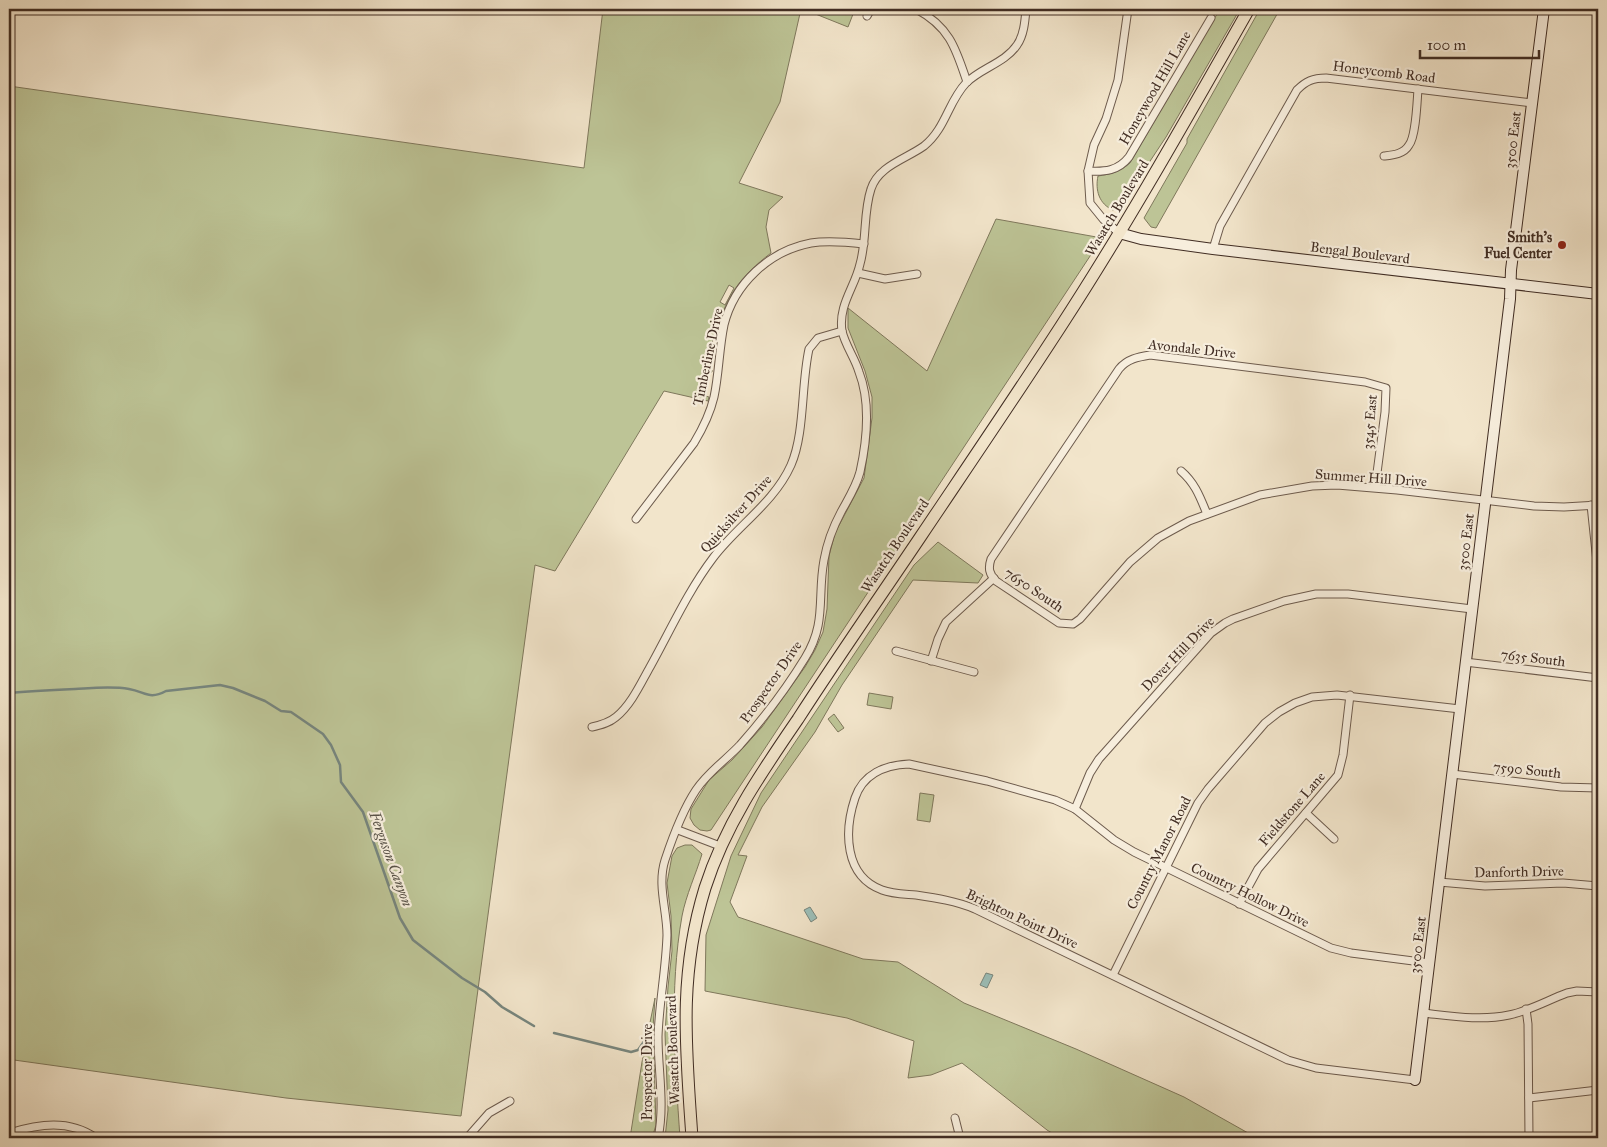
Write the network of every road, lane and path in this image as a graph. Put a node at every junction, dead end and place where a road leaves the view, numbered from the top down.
1 (871, 9) edge
2 (916, 9) edge
3 (1026, 9) edge
4 (1128, 9) edge
5 (1249, 9) edge
6 (1544, 9) edge
7 (867, 16) dead end
8 (1211, 18) dead end
9 (966, 82) junction
10 (1418, 89) junction
11 (1532, 103) junction
12 (1384, 156) dead end
13 (1088, 171) junction
14 (1119, 233) junction
15 (864, 244) junction
16 (1213, 249) junction
17 (858, 273) junction
18 (917, 274) dead end
19 (1510, 284) junction
20 (1598, 294) edge
21 (842, 331) junction
22 (1386, 388) joint
23 (1181, 471) dead end
24 (1375, 488) junction
25 (1485, 500) junction
26 (1595, 505) edge
27 (1207, 514) junction
28 (636, 519) dead end
29 (1596, 562) dead end
30 (989, 571) joint
31 (994, 578) junction
32 (1472, 609) junction
33 (1068, 625) joint
34 (896, 651) dead end
35 (932, 660) junction
36 (1466, 662) junction
37 (974, 672) dead end
38 (1598, 678) edge
39 (1350, 695) junction
40 (1460, 709) junction
41 (592, 727) dead end
42 (1452, 774) junction
43 (1598, 788) edge
44 (1074, 809) junction
45 (1306, 813) junction
46 (678, 830) junction
47 (1334, 839) dead end
48 (720, 846) junction
49 (1165, 868) junction
50 (1440, 882) junction
51 (1598, 886) edge
52 (1239, 904) junction
53 (1430, 962) junction
54 (1113, 975) junction
55 (1598, 992) edge
56 (1526, 1009) junction
57 (1423, 1012) junction
58 (1415, 1080) joint
59 (1598, 1090) edge
60 (1529, 1098) junction
61 (510, 1101) dead end
62 (955, 1118) dead end
63 (9, 1133) edge
64 (96, 1138) edge
65 (467, 1138) edge
66 (658, 1138) edge
67 (692, 1138) edge
68 (960, 1138) edge
69 (1529, 1138) edge

1 - 7 street
2 - 9 street
3 - 9 street, Prospector Drive
4 - 13 street
5 - 14 main road, Wasatch Boulevard
6 - 11 street, 3500 East
8 - 13 street, Honeywood Hill Lane
9 - 15 street, Prospector Drive
10 - 11 street, Honeycomb Road
10 - 12 street
10 - 16 street, Honeycomb Road
11 - 19 street, 3500 East
13 - 14 street
14 - 16 street, Bengal Boulevard
14 - 48 main road, Wasatch Boulevard
15 - 17 street, Prospector Drive
15 - 28 street, Timberline Drive
16 - 19 street, Bengal Boulevard
17 - 18 street
17 - 21 street, Prospector Drive
19 - 20 street, Bengal Boulevard
19 - 25 street, 3500 East
21 - 41 street, Quicksilver Drive
21 - 46 street, Prospector Drive
22 - 24 street, 3545 East
22 - 30 street, Avondale Drive
23 - 27 street
24 - 25 street, Summer Hill Drive
24 - 27 street, Summer Hill Drive
25 - 26 street, Summer Hill Drive
25 - 32 street, 3500 East
26 - 29 street
27 - 33 street, Summer Hill Drive
30 - 31 street, 7650 South
31 - 33 street, 7650 South
31 - 35 street
32 - 36 street, 3500 East
32 - 44 street, Dover Hill Drive
34 - 35 street
35 - 37 street
36 - 38 street, 7635 South
36 - 40 street, 3500 East
39 - 40 street, Country Manor Road
39 - 45 street, Fieldstone Lane
39 - 49 street, Country Manor Road
40 - 42 street, 3500 East
42 - 43 street, 7590 South
42 - 50 street, 3500 East
44 - 49 street, Country Hollow Drive
44 - 54 street, Brighton Point Drive
45 - 47 street
45 - 52 street, Fieldstone Lane
46 - 48 street
46 - 66 street, Prospector Drive
48 - 67 main road, Wasatch Boulevard
49 - 52 street, Country Hollow Drive
49 - 54 street, Country Manor Road
50 - 51 street, Danforth Drive
50 - 53 street, 3500 East
52 - 53 street, Country Hollow Drive
53 - 57 street, 3500 East
54 - 58 street, Brighton Point Drive
55 - 56 street
56 - 57 street
56 - 60 street
57 - 58 street, 3500 East
59 - 60 street
60 - 69 street
61 - 65 street
62 - 68 street
63 - 64 street

